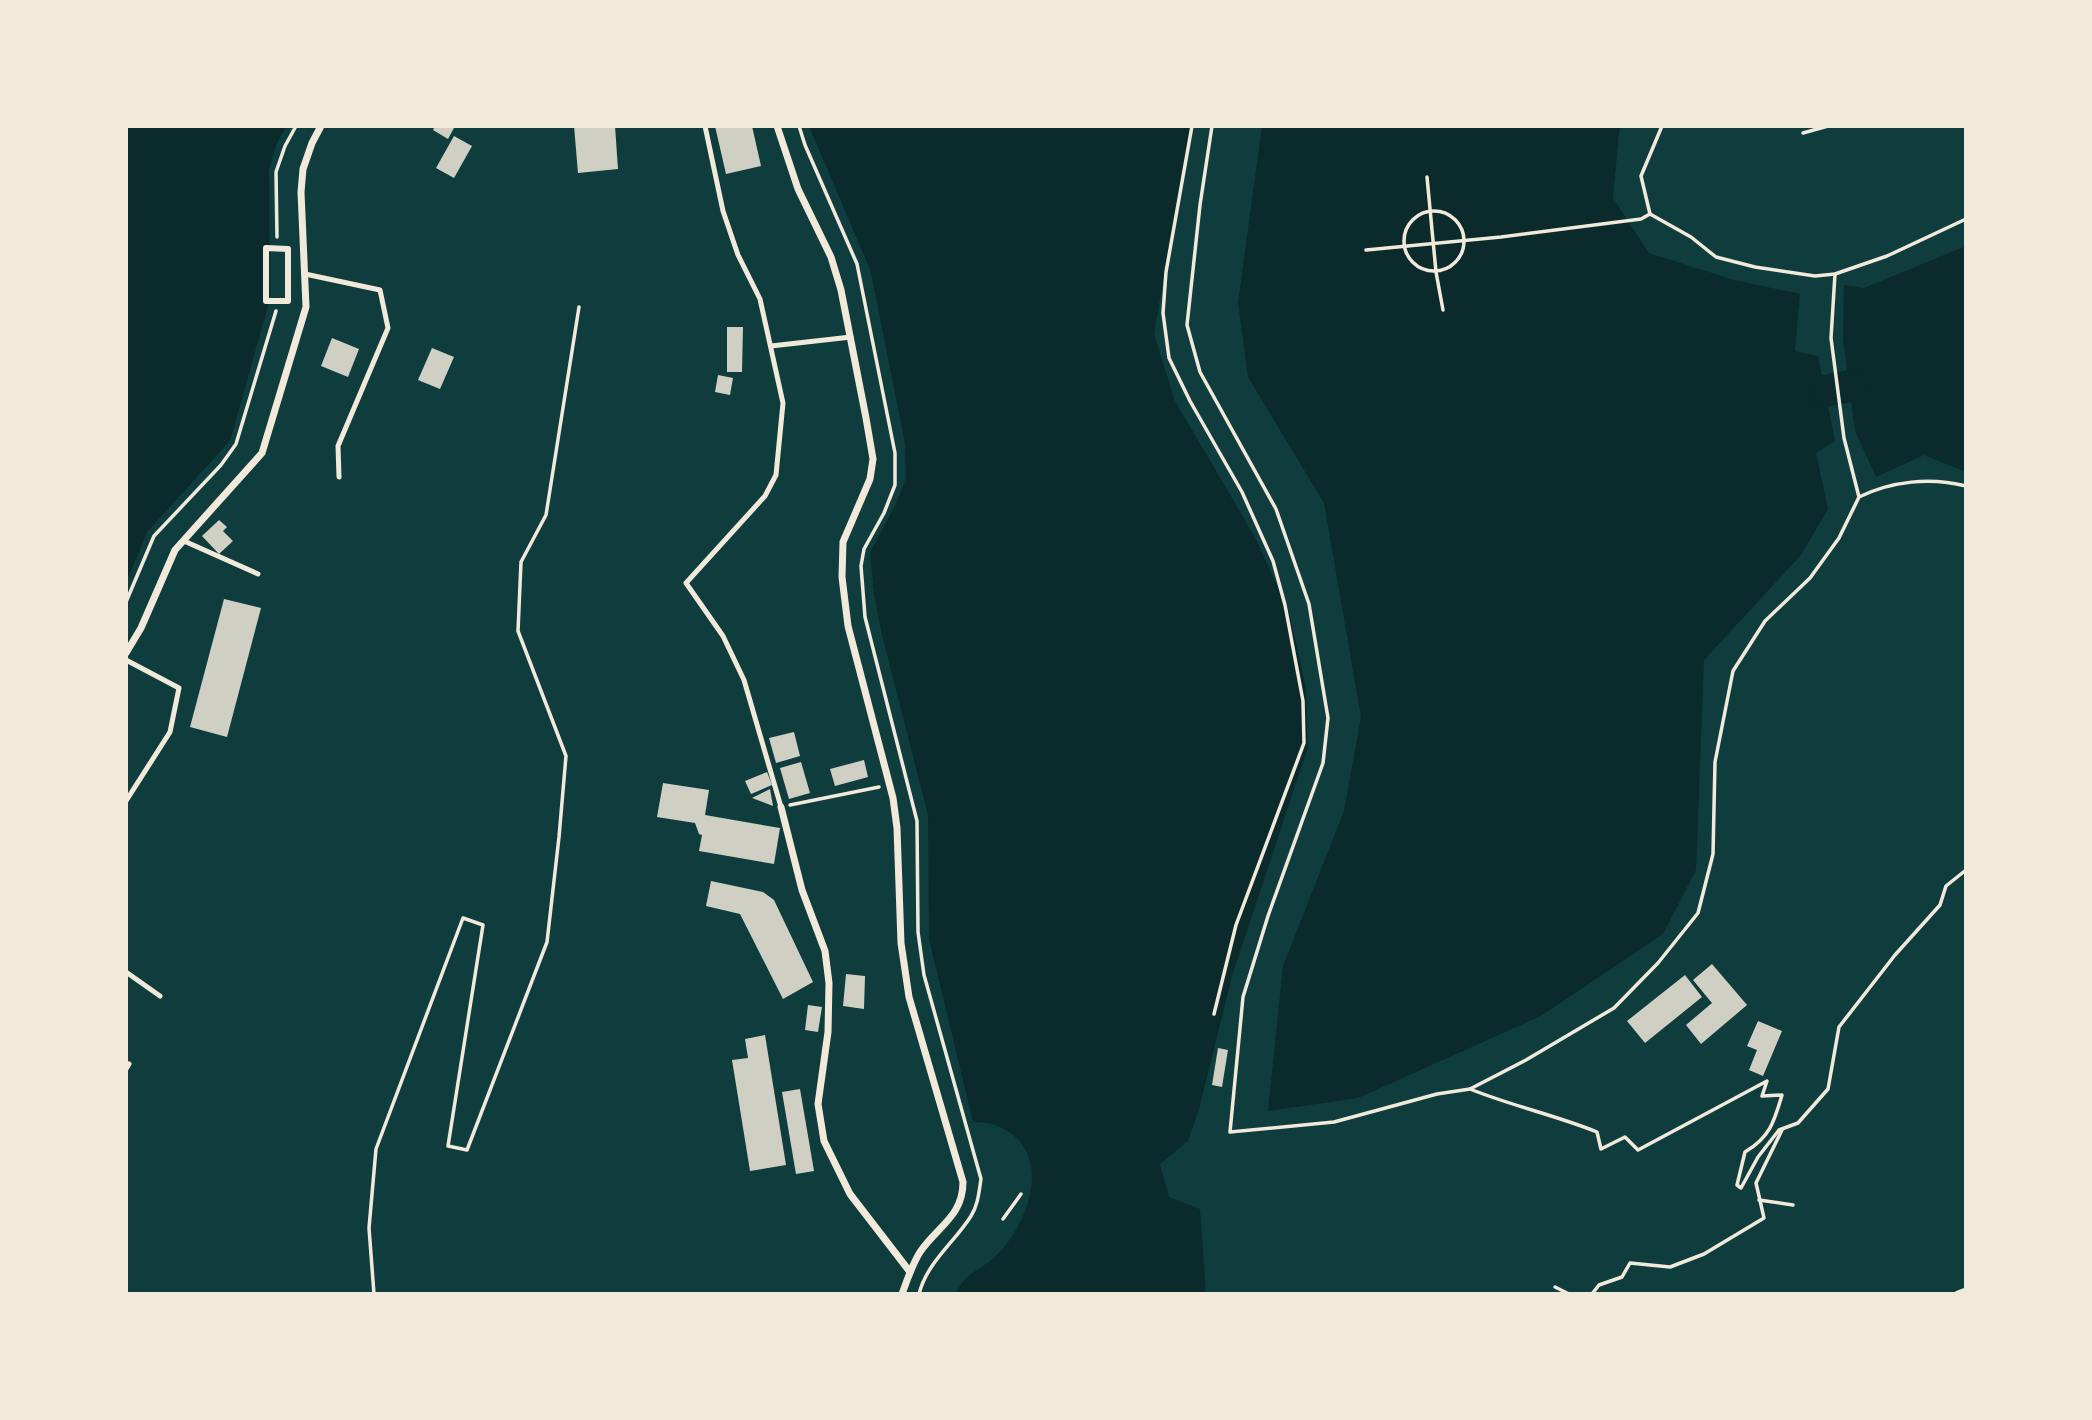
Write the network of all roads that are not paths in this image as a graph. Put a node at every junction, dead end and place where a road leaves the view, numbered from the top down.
1 (321, 126) edge
2 (705, 126) edge
3 (777, 126) edge
4 (277, 248) joint
5 (305, 274) junction
6 (850, 337) junction
7 (771, 346) junction
8 (339, 477) dead end
9 (184, 541) junction
10 (258, 574) dead end
11 (126, 653) edge
12 (126, 660) edge
13 (126, 801) edge
14 (781, 807) joint
15 (126, 972) edge
16 (160, 996) dead end
17 (910, 1272) junction
18 (1966, 1291) edge
19 (902, 1294) edge
20 (1958, 1294) edge

1 - 5 street
2 - 7 lane
3 - 6 street
4 - 4 street
5 - 8 lane
5 - 9 street
6 - 7 lane
6 - 17 street
7 - 14 lane
9 - 10 lane
9 - 11 street
12 - 13 lane
14 - 17 street
15 - 16 lane
17 - 19 street
18 - 20 street

